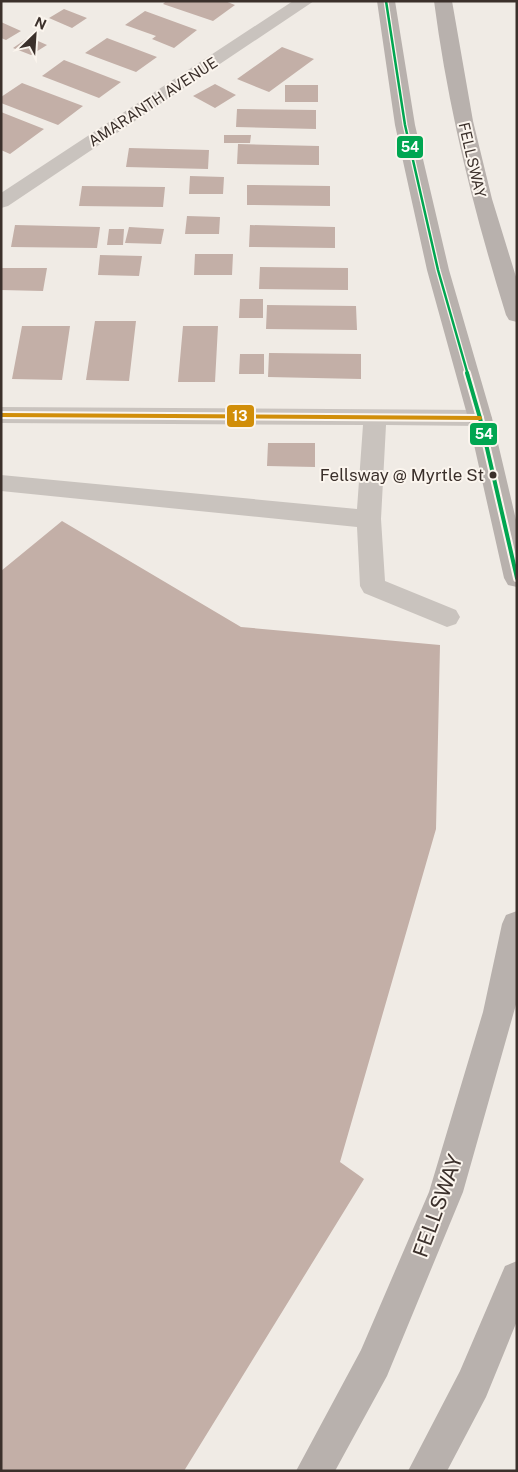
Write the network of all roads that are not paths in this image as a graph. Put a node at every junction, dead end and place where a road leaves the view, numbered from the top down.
1 (305, 1) edge
2 (443, 1) edge
3 (383, 3) edge
4 (1, 202) edge
5 (517, 315) edge
6 (1, 416) edge
7 (375, 418) junction
8 (480, 418) junction
9 (2, 484) edge
10 (369, 519) junction
11 (517, 578) edge
12 (447, 617) dead end
13 (517, 924) edge
14 (517, 1278) edge
15 (315, 1471) edge
16 (427, 1471) edge

1 - 4 street, AMARANTH AVENUE
2 - 5 main road, FELLSWAY
3 - 8 main road
6 - 7 street
7 - 8 street
7 - 10 street
8 - 11 main road
9 - 10 street
10 - 12 street
13 - 15 main road, FELLSWAY
14 - 16 main road

